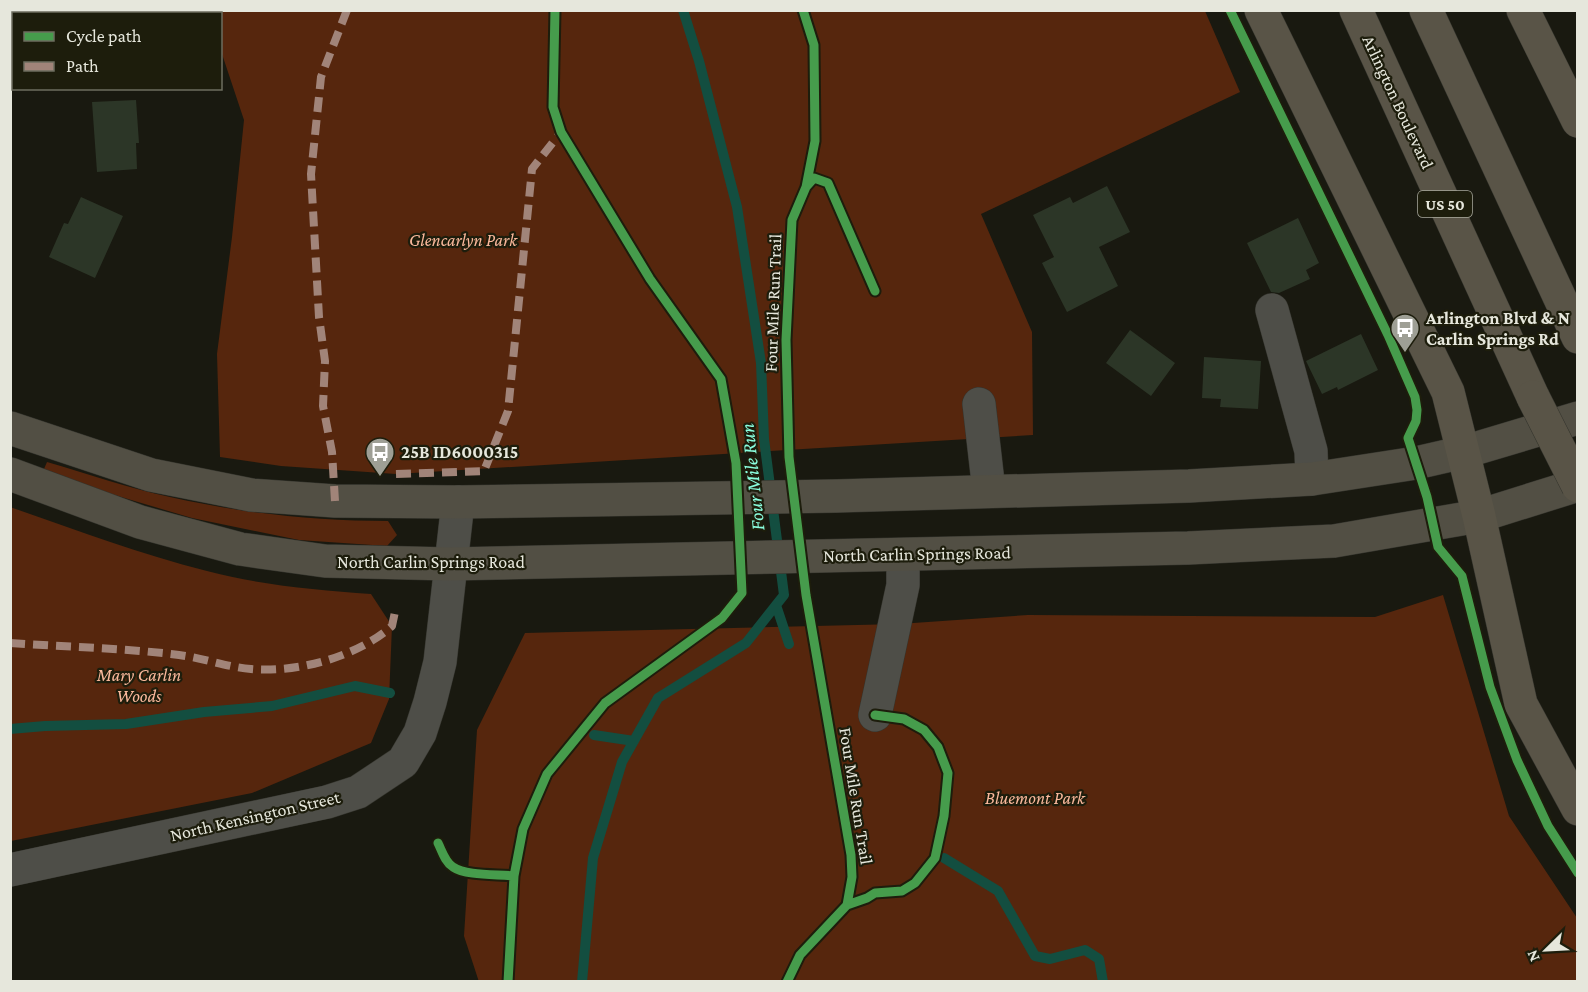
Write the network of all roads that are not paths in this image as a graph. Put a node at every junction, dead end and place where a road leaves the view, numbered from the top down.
1 (1261, 10) edge
2 (1356, 10) edge
3 (1426, 10) edge
4 (1523, 10) edge
5 (1578, 121) edge
6 (1272, 310) dead end
7 (1578, 337) edge
8 (979, 404) dead end
9 (1578, 418) edge
10 (10, 428) edge
11 (1464, 453) junction
12 (10, 474) edge
13 (1311, 479) junction
14 (1578, 486) edge
15 (989, 491) junction
16 (458, 502) junction
17 (1479, 516) junction
18 (903, 555) junction
19 (450, 564) junction
20 (875, 715) dead end
21 (1578, 809) edge
22 (10, 870) edge

1 - 11 highway
2 - 14 highway, Arlington Boulevard / US 50, bridge
3 - 7 highway
4 - 5 highway
6 - 13 street
8 - 15 street
9 - 11 main road
10 - 16 main road
11 - 13 main road
11 - 17 highway
12 - 19 main road, North Carlin Springs Road
13 - 15 main road
14 - 17 main road, North Carlin Springs Road
15 - 16 main road
16 - 19 street, North Kensington Street
17 - 18 main road, North Carlin Springs Road
17 - 21 highway
18 - 19 main road, North Carlin Springs Road
18 - 20 street
19 - 22 street, North Kensington Street

